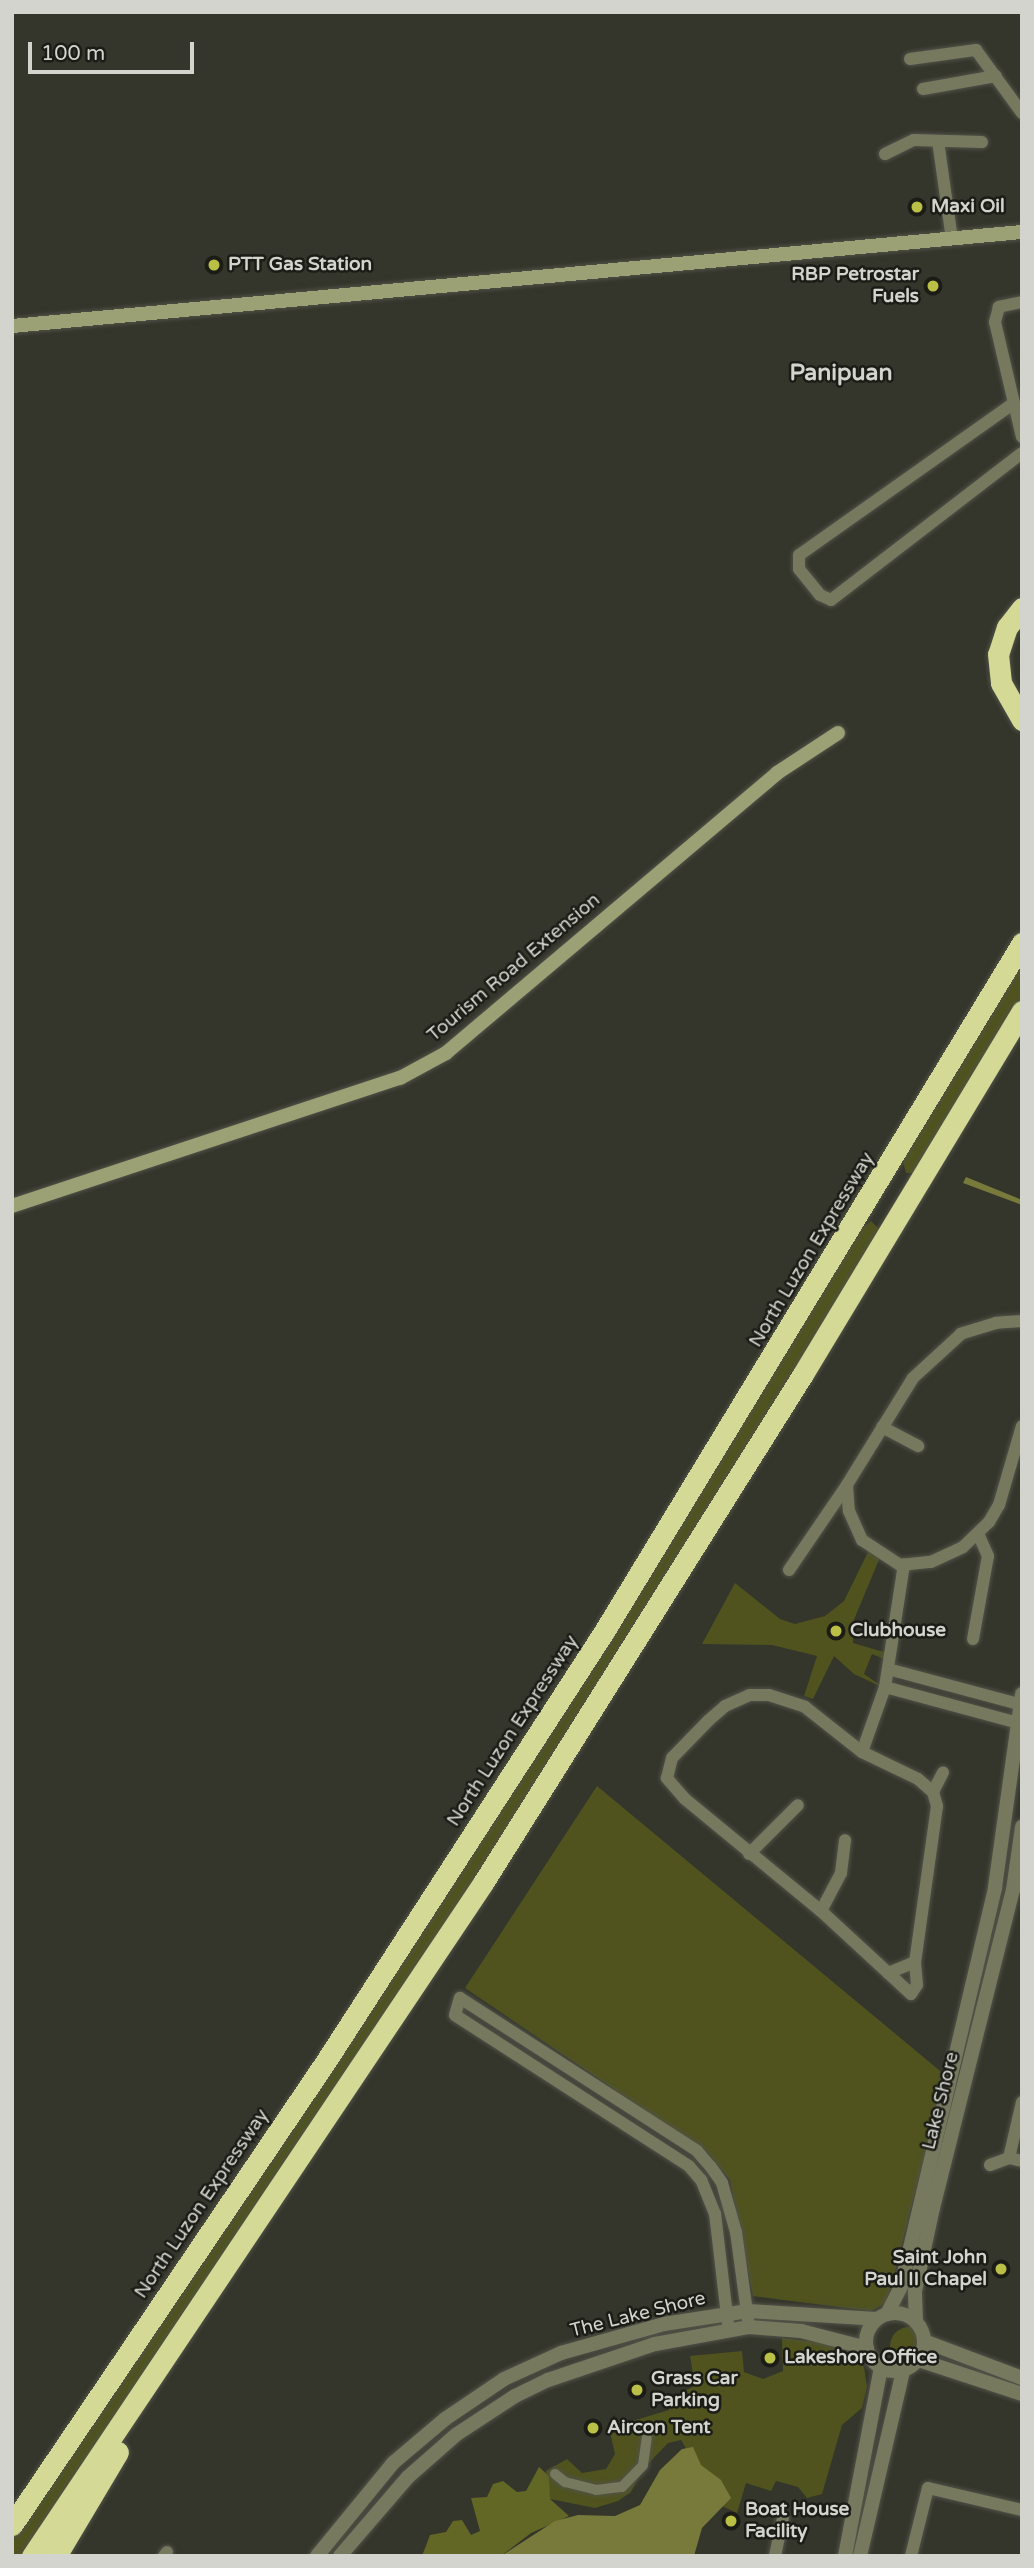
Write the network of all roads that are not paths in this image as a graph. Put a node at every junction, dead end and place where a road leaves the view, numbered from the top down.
1 (911, 59) dead end
2 (996, 76) junction
3 (923, 89) dead end
4 (1022, 113) edge
5 (938, 141) junction
6 (982, 142) dead end
7 (885, 154) dead end
8 (1022, 232) edge
9 (952, 239) junction
10 (1022, 302) edge
11 (12, 326) edge
12 (1014, 403) junction
13 (1022, 437) edge
14 (1022, 453) edge
15 (1022, 608) edge
16 (1022, 720) edge
17 (838, 733) dead end
18 (1022, 943) edge
19 (1022, 1011) edge
20 (1022, 1032) edge
21 (971, 1098) junction
22 (12, 1206) edge
23 (1022, 1321) edge
24 (1022, 1426) edge
25 (882, 1427) junction
26 (918, 1446) dead end
27 (847, 1485) junction
28 (978, 1534) junction
29 (904, 1564) junction
30 (789, 1570) dead end
31 (973, 1639) dead end
32 (888, 1669) junction
33 (885, 1687) junction
34 (973, 1701) junction
35 (1021, 1701) edge
36 (1019, 1724) edge
37 (862, 1752) junction
38 (943, 1772) dead end
39 (933, 1792) junction
40 (798, 1805) dead end
41 (1022, 1827) edge
42 (845, 1840) dead end
43 (749, 1854) junction
44 (998, 1868) junction
45 (1019, 1872) edge
46 (995, 1886) junction
47 (1017, 1891) edge
48 (821, 1911) junction
49 (915, 1962) junction
50 (888, 1973) junction
51 (1022, 2102) edge
52 (697, 2151) junction
53 (1015, 2160) edge
54 (990, 2165) dead end
55 (689, 2166) junction
56 (748, 2311) junction
57 (721, 2314) junction
58 (882, 2317) junction
59 (916, 2322) junction
60 (749, 2327) junction
61 (723, 2331) junction
62 (925, 2341) junction
63 (866, 2348) junction
64 (561, 2353) junction
65 (919, 2360) junction
66 (881, 2368) junction
67 (903, 2371) junction
68 (569, 2372) junction
69 (1022, 2378) edge
70 (1022, 2394) edge
71 (140, 2397) junction
72 (646, 2438) dead end
73 (555, 2474) dead end
74 (854, 2503) junction
75 (870, 2507) junction
76 (1022, 2510) edge
77 (783, 2519) dead end
78 (12, 2525) edge
79 (32, 2556) edge
80 (56, 2556) edge
81 (317, 2556) edge
82 (340, 2556) edge
83 (775, 2556) edge
84 (845, 2556) edge
85 (860, 2556) edge
86 (911, 2556) edge

1 - 2 street
2 - 3 street
2 - 4 street
5 - 6 street
5 - 7 street
5 - 9 street
8 - 9 main road
9 - 11 main road
10 - 12 street
12 - 13 street
12 - 14 street
15 - 16 highway
17 - 22 main road, Tourism Road Extension
18 - 78 highway, North Luzon Expressway
19 - 21 highway
20 - 21 highway
21 - 71 highway
23 - 25 street
24 - 28 street
25 - 26 street
25 - 27 street
27 - 29 street
27 - 30 street
28 - 29 street
28 - 31 street
29 - 32 street
32 - 33 street
32 - 34 street
33 - 34 street
33 - 37 street
34 - 35 street
34 - 36 street
35 - 36 street, Lake Shore
36 - 44 street, Lake Shore
37 - 39 street
37 - 43 street
38 - 39 street
39 - 49 street
40 - 43 street
41 - 45 street, Lake Shore
42 - 48 street
43 - 48 street
44 - 45 street
44 - 46 street, Lake Shore
45 - 47 street, Lake Shore
46 - 47 street
46 - 58 street, Lake Shore
47 - 59 street, Lake Shore
48 - 50 street
49 - 50 street
49 - 50 street
51 - 53 street
52 - 55 street
52 - 55 street
52 - 56 street
53 - 54 street
55 - 57 street
56 - 57 street, The Lake Shore
56 - 58 street, The Lake Shore
56 - 60 street
57 - 61 street
57 - 64 street, The Lake Shore
58 - 59 street
58 - 63 street
59 - 62 street
60 - 61 street, The Lake Shore
60 - 63 street, The Lake Shore
61 - 68 street, The Lake Shore
62 - 65 street
62 - 69 street
63 - 66 street
64 - 68 street
64 - 81 street, The Lake Shore
65 - 67 street
65 - 70 street
66 - 67 street
66 - 74 street
67 - 75 street
68 - 82 street, The Lake Shore
71 - 79 highway
71 - 80 highway
72 - 73 street
74 - 75 street
74 - 84 street
75 - 85 street
76 - 86 street
77 - 83 street

